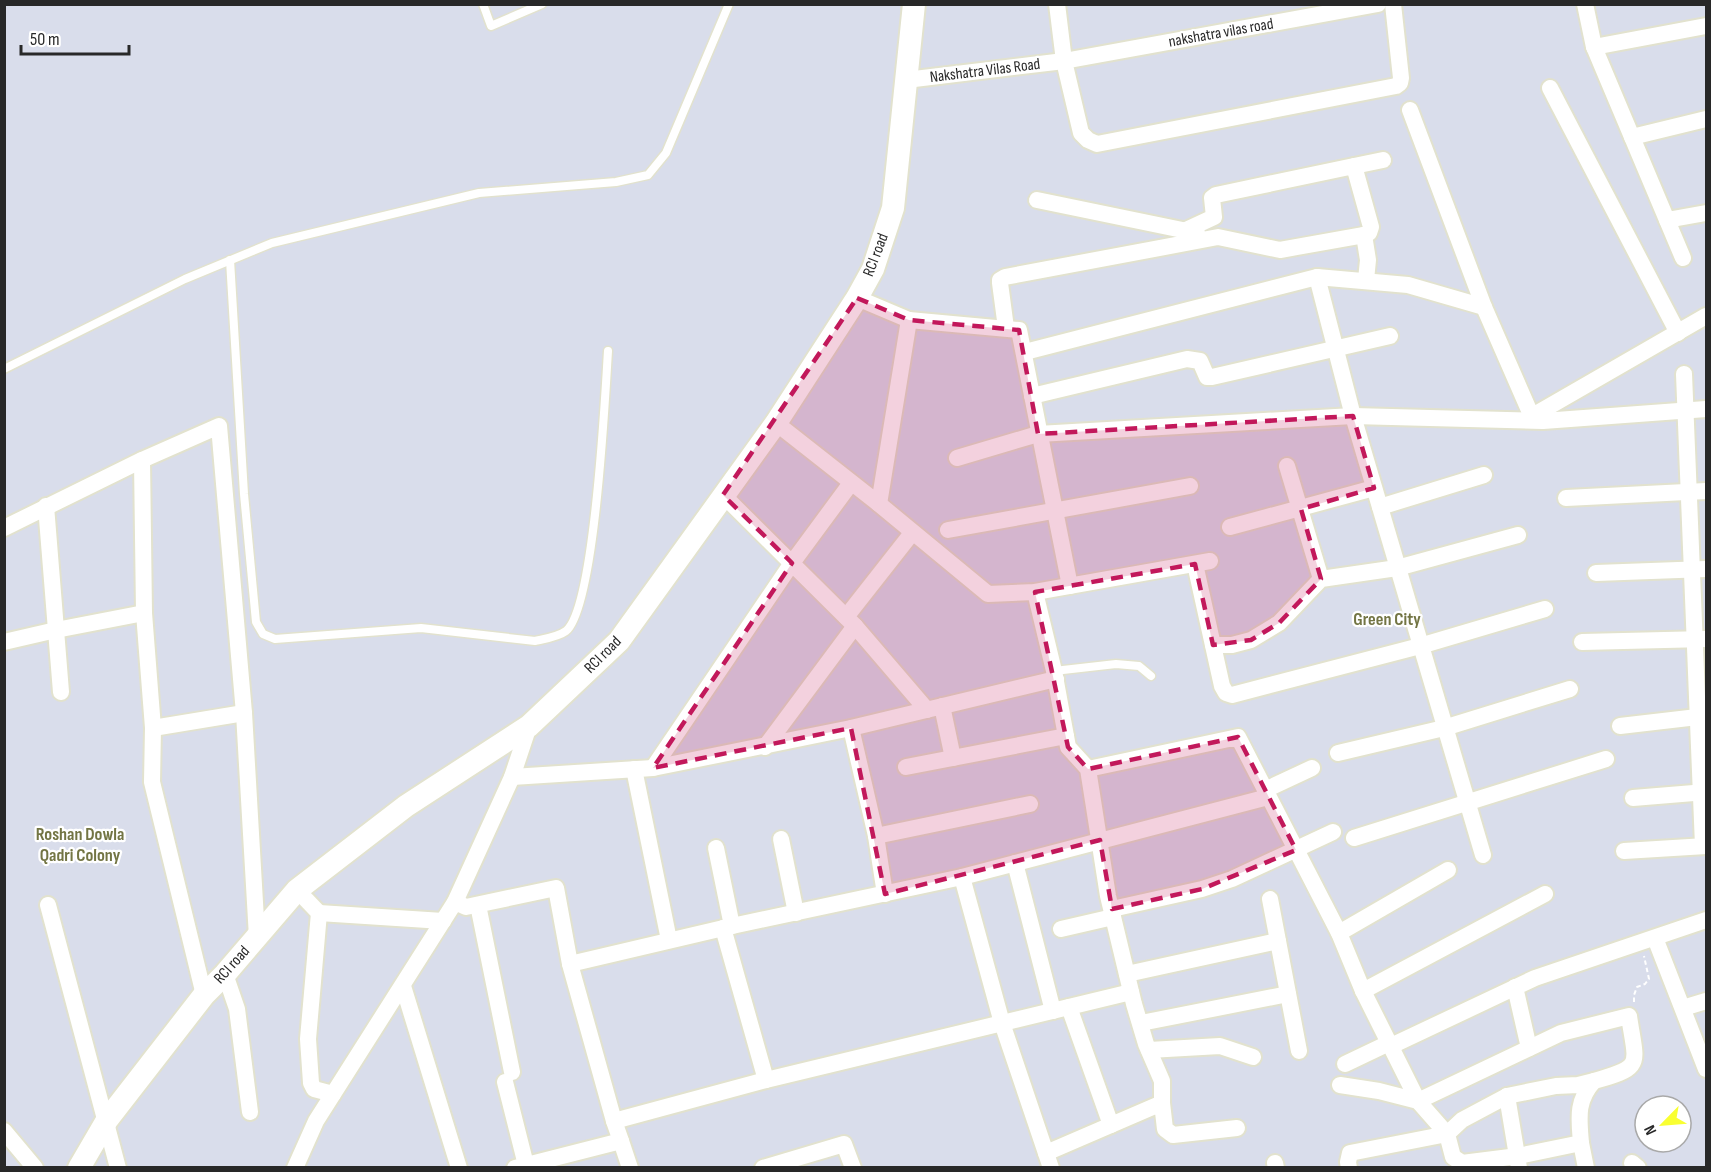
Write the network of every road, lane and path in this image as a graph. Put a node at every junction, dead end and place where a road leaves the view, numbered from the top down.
1 (483, 4) edge
2 (542, 4) edge
3 (729, 4) edge
4 (914, 4) edge
5 (1057, 4) edge
6 (1378, 4) edge
7 (1393, 4) edge
8 (1585, 4) edge
9 (1707, 26) edge
10 (1594, 47) junction
11 (1064, 61) junction
12 (906, 80) junction
13 (1550, 88) dead end
14 (1410, 110) dead end
15 (1707, 119) edge
16 (1632, 137) junction
17 (1383, 160) dead end
18 (1354, 166) junction
19 (1037, 200) dead end
20 (1707, 213) edge
21 (1667, 220) junction
22 (1186, 230) junction
23 (1364, 235) junction
24 (1218, 237) junction
25 (1683, 258) dead end
26 (230, 260) junction
27 (1317, 277) junction
28 (1366, 280) junction
29 (857, 298) junction
30 (1484, 307) junction
31 (1707, 316) edge
32 (909, 320) junction
33 (1005, 328) junction
34 (1678, 333) junction
35 (1390, 336) dead end
36 (1336, 348) junction
37 (608, 351) dead end
38 (1025, 352) junction
39 (4, 369) edge
40 (1684, 374) dead end
41 (1032, 396) junction
42 (1707, 409) edge
43 (1686, 410) junction
44 (1353, 416) junction
45 (1533, 419) junction
46 (776, 423) junction
47 (1038, 434) junction
48 (957, 458) dead end
49 (142, 460) junction
50 (1287, 466) dead end
51 (1484, 475) dead end
52 (851, 483) junction
53 (1190, 486) dead end
54 (1374, 488) junction
55 (1707, 491) edge
56 (1689, 492) junction
57 (723, 495) junction
58 (1566, 498) dead end
59 (879, 504) junction
60 (46, 506) junction
61 (1380, 507) junction
62 (1301, 509) junction
63 (1054, 513) junction
64 (1230, 527) dead end
65 (4, 528) edge
66 (948, 531) dead end
67 (912, 533) junction
68 (1518, 535) dead end
69 (792, 563) junction
70 (1397, 568) junction
71 (1699, 569) edge
72 (1596, 573) dead end
73 (1321, 579) junction
74 (1070, 586) junction
75 (1035, 592) junction
76 (1545, 609) dead end
77 (144, 614) junction
78 (851, 621) junction
79 (56, 630) junction
80 (1700, 639) edge
81 (4, 642) edge
82 (1582, 642) dead end
83 (1213, 645) junction
84 (1420, 646) junction
85 (1055, 675) junction
86 (1150, 676) dead end
87 (1570, 689) dead end
88 (61, 692) dead end
89 (934, 708) junction
90 (244, 712) junction
91 (1702, 717) edge
92 (530, 726) junction
93 (1620, 726) dead end
94 (153, 728) junction
95 (851, 728) junction
96 (1444, 728) junction
97 (1066, 736) junction
98 (765, 747) junction
99 (1338, 753) dead end
100 (953, 758) junction
101 (1606, 759) dead end
102 (906, 767) dead end
103 (653, 768) junction
104 (1312, 768) dead end
105 (1088, 769) junction
106 (634, 770) junction
107 (512, 777) junction
108 (1704, 792) edge
109 (1267, 793) junction
110 (1633, 798) dead end
111 (1466, 803) junction
112 (1030, 804) dead end
113 (1333, 832) dead end
114 (876, 836) junction
115 (1354, 838) dead end
116 (781, 839) dead end
117 (1100, 840) junction
118 (1705, 846) edge
119 (716, 848) dead end
120 (1296, 850) junction
121 (1624, 851) dead end
122 (1483, 855) dead end
123 (1015, 863) junction
124 (1448, 870) dead end
125 (963, 877) junction
126 (297, 890) junction
127 (885, 894) junction
128 (1545, 894) dead end
129 (1270, 899) dead end
130 (455, 902) junction
131 (48, 905) dead end
132 (478, 905) junction
133 (319, 913) junction
134 (796, 913) junction
135 (1113, 913) junction
136 (1707, 920) edge
137 (443, 921) junction
138 (727, 927) junction
139 (1061, 929) dead end
140 (1339, 933) junction
141 (257, 937) junction
142 (669, 940) junction
143 (1647, 940) junction
144 (1278, 941) junction
145 (570, 964) junction
146 (225, 974) junction
147 (1127, 974) junction
148 (403, 987) junction
149 (1515, 987) junction
150 (1363, 991) junction
151 (1131, 992) junction
152 (1288, 994) junction
153 (204, 995) junction
154 (1707, 1001) edge
155 (1683, 1008) junction
156 (1061, 1009) junction
157 (1629, 1016) junction
158 (1002, 1023) junction
159 (1141, 1023) junction
160 (1390, 1045) junction
161 (1529, 1048) junction
162 (1149, 1050) junction
163 (1299, 1051) dead end
164 (1252, 1058) dead end
165 (1345, 1064) dead end
166 (1707, 1069) edge
167 (766, 1080) junction
168 (1594, 1081) junction
169 (1340, 1085) dead end
170 (333, 1094) junction
171 (1507, 1096) junction
172 (1418, 1101) junction
173 (1162, 1104) junction
174 (250, 1112) dead end
175 (106, 1120) junction
176 (614, 1121) junction
177 (1112, 1125) junction
178 (1237, 1128) dead end
179 (4, 1131) edge
180 (1447, 1134) junction
181 (621, 1141) junction
182 (1581, 1143) junction
183 (1048, 1160) edge
184 (1518, 1162) edge
185 (521, 1166) edge
186 (35, 1167) edge
187 (79, 1167) edge
188 (118, 1167) edge
189 (296, 1167) edge
190 (459, 1167) edge
191 (630, 1167) edge
192 (763, 1167) edge
193 (853, 1167) edge
194 (1349, 1167) edge
195 (1586, 1167) edge

1 - 2 lane
3 - 26 lane
4 - 12 street, RCI road
5 - 11 street
6 - 11 street, nakshatra vilas road
7 - 11 street
8 - 10 street
9 - 10 street
10 - 16 street
11 - 12 street, Nakshatra Vilas Road
12 - 29 street, RCI road
13 - 34 street
14 - 30 street
15 - 16 street
16 - 21 street
17 - 18 street
18 - 22 street
18 - 23 street
19 - 22 street
20 - 21 street
21 - 25 street
22 - 24 street
23 - 24 street
23 - 28 street
24 - 33 street
26 - 37 lane
26 - 39 lane
27 - 28 street
27 - 36 street
27 - 38 street
28 - 30 street
29 - 32 street
29 - 46 street, RCI road
30 - 45 street
31 - 34 street
32 - 33 street
32 - 59 street
33 - 38 street
34 - 45 street
35 - 36 street
36 - 41 street
36 - 44 street
38 - 41 street
40 - 43 street
41 - 47 street
42 - 43 street
43 - 45 street
43 - 56 street
44 - 45 street
44 - 47 street
44 - 54 street
46 - 52 street
46 - 57 street, RCI road
47 - 48 street
47 - 63 street
49 - 60 street
49 - 77 street
49 - 90 street
50 - 62 street
51 - 61 street
52 - 59 street
52 - 69 street
53 - 63 street
54 - 61 street
54 - 62 street
55 - 56 street
56 - 58 street
56 - 71 street
57 - 69 street
57 - 92 street, RCI road
59 - 67 street
60 - 65 street
60 - 79 street
61 - 70 street
62 - 64 street
62 - 73 street
63 - 66 street
63 - 74 street
67 - 75 street
67 - 78 street
68 - 70 street
69 - 78 street
69 - 103 street
70 - 73 street
70 - 84 street
71 - 72 street
71 - 80 street
73 - 83 street
74 - 75 street
74 - 83 street
75 - 85 street
76 - 84 street
77 - 79 street
77 - 94 street
78 - 89 street
78 - 98 street
79 - 81 street
79 - 88 street
80 - 82 street
80 - 91 street
83 - 84 street
84 - 96 street
85 - 86 lane
85 - 89 street
85 - 97 street
87 - 96 street
89 - 95 street
89 - 100 street
90 - 94 street
90 - 141 street
91 - 93 street
91 - 108 street
92 - 107 street
92 - 126 street, RCI road
94 - 153 street
95 - 98 street
95 - 114 street
96 - 99 street
96 - 111 street
97 - 100 street
97 - 105 street
98 - 103 street
100 - 102 street
101 - 111 street
103 - 106 street
104 - 109 street
105 - 109 street
105 - 117 street
106 - 107 street
106 - 142 street
107 - 130 street
108 - 110 street
108 - 118 street
109 - 117 street
109 - 120 street
111 - 115 street
111 - 122 street
112 - 114 street
113 - 120 street
114 - 127 street
116 - 134 street
117 - 123 street
117 - 135 street
118 - 121 street
119 - 138 street
120 - 135 street
120 - 140 street
123 - 125 street
123 - 156 street
124 - 140 street
125 - 127 street
125 - 158 street
126 - 133 street
126 - 141 street, RCI road
127 - 134 street
128 - 150 street
129 - 144 street
130 - 132 street
130 - 137 street
131 - 175 street
132 - 145 street
132 - 185 street
133 - 137 street
133 - 170 street
134 - 138 street
135 - 139 street
135 - 147 street
136 - 143 street
137 - 148 street
138 - 142 street
138 - 167 street
140 - 150 street
141 - 146 street, RCI road
142 - 145 street
143 - 149 street
143 - 155 street
143 - 157 path
144 - 147 street
144 - 152 street
145 - 176 street
146 - 153 street, RCI road
146 - 174 street
147 - 151 street
148 - 170 street
148 - 190 street
149 - 160 street
149 - 161 street
150 - 160 street
151 - 156 street
151 - 159 street
152 - 159 street
152 - 163 street
153 - 175 street, RCI road
154 - 155 street
155 - 166 street
156 - 158 street
156 - 177 street
157 - 161 street
157 - 168 street
158 - 167 street
158 - 183 street
159 - 162 street
160 - 165 street
160 - 172 street
161 - 172 street
162 - 164 street
162 - 173 street
167 - 176 street
168 - 171 street
168 - 182 street
169 - 172 street
170 - 189 street
171 - 180 street
171 - 184 street
172 - 180 street
173 - 177 street
173 - 178 street
175 - 187 street, RCI road
175 - 188 street
176 - 181 street
177 - 183 street
179 - 186 street
180 - 184 street
180 - 194 street
181 - 185 street
181 - 191 street
182 - 184 street
182 - 195 street
192 - 193 street

